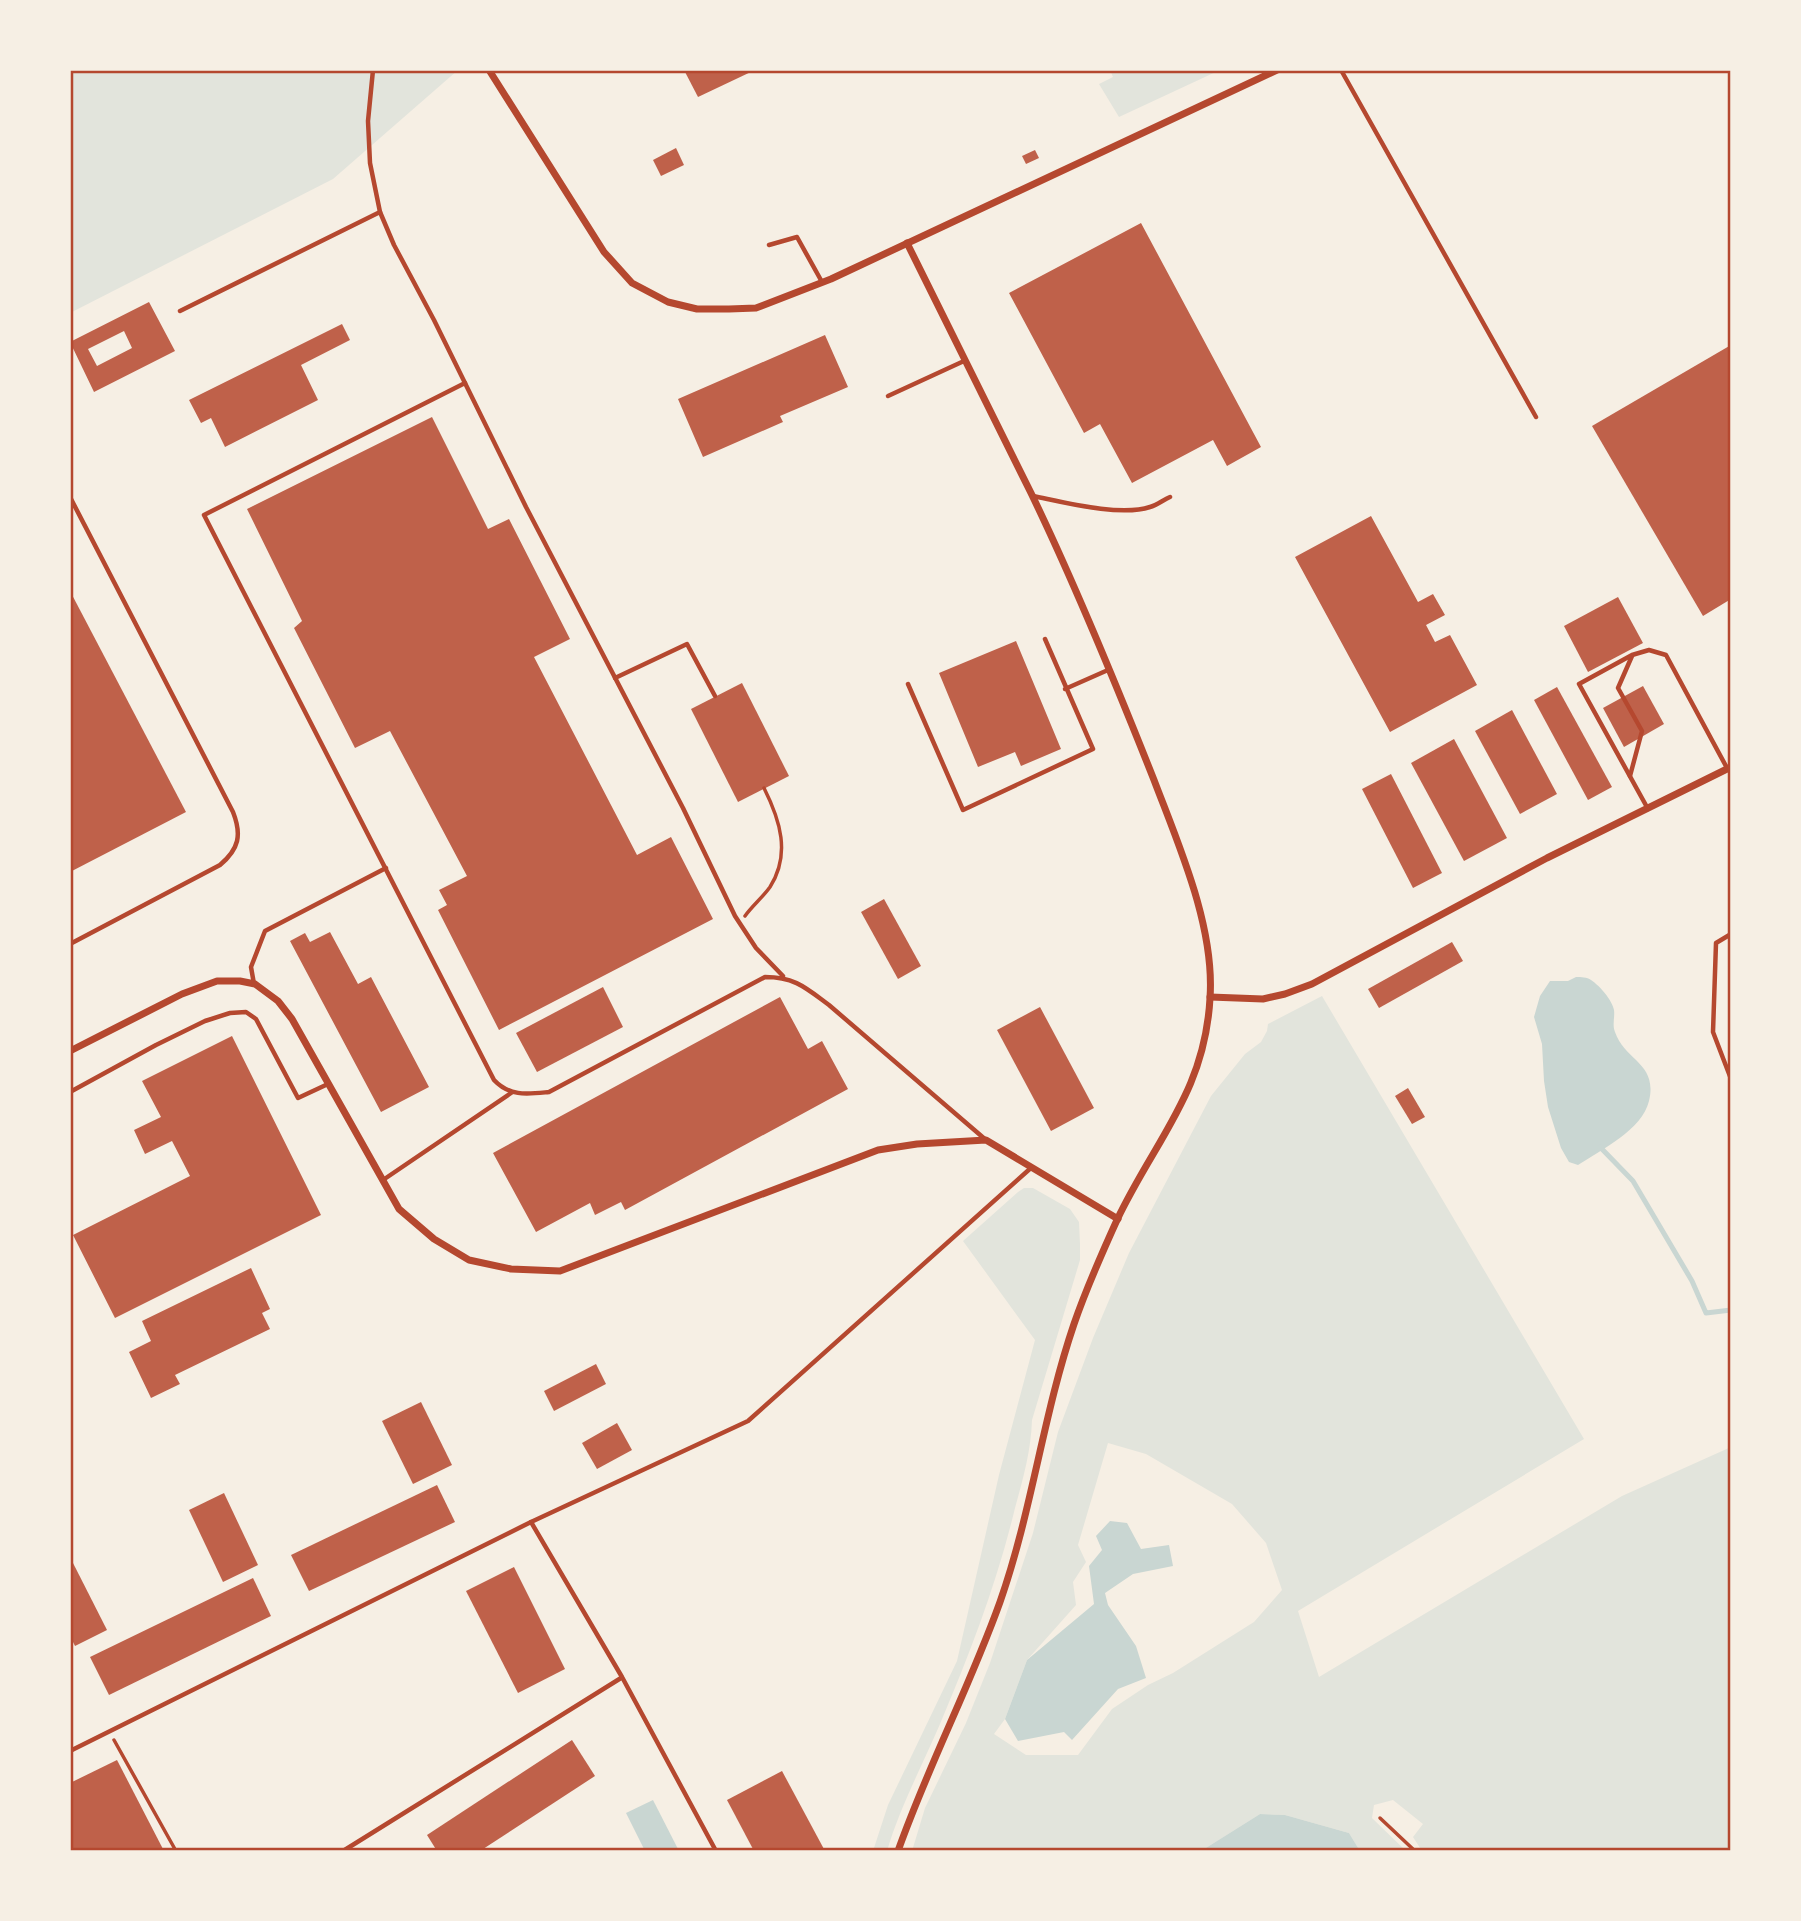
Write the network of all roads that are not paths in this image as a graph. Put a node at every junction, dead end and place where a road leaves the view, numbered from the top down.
1 (373, 70) edge
2 (489, 70) edge
3 (1277, 70) edge
4 (1341, 70) edge
5 (380, 212) junction
6 (907, 243) junction
7 (769, 245) dead end
8 (822, 283) junction
9 (180, 311) dead end
10 (964, 361) junction
11 (465, 383) junction
12 (888, 396) dead end
13 (1536, 418) dead end
14 (1032, 496) junction
15 (70, 497) edge
16 (1170, 497) dead end
17 (1045, 639) dead end
18 (1632, 655) junction
19 (1108, 670) junction
20 (615, 678) junction
21 (908, 684) dead end
22 (1065, 689) junction
23 (715, 696) dead end
24 (1729, 768) edge
25 (1630, 776) junction
26 (1648, 809) junction
27 (386, 868) junction
28 (1731, 934) edge
29 (70, 944) edge
30 (784, 977) junction
31 (254, 984) junction
32 (1210, 997) junction
33 (70, 1051) edge
34 (1731, 1079) edge
35 (328, 1084) junction
36 (70, 1092) edge
37 (511, 1093) junction
38 (986, 1140) junction
39 (1033, 1166) junction
40 (382, 1181) junction
41 (1118, 1219) junction
42 (531, 1522) junction
43 (622, 1678) junction
44 (70, 1751) edge
45 (343, 1851) edge
46 (716, 1851) edge
47 (898, 1851) edge

1 - 5 lane
2 - 8 street
3 - 6 street
4 - 13 lane
5 - 9 lane
5 - 11 lane
6 - 8 street
6 - 10 street
7 - 8 lane
10 - 12 lane
10 - 14 street
11 - 20 lane
11 - 27 lane
14 - 16 lane
14 - 19 street
15 - 29 lane
17 - 22 lane
18 - 24 lane
18 - 25 lane
18 - 25 lane
19 - 22 lane
19 - 32 street
20 - 23 lane
20 - 30 lane
21 - 22 lane
24 - 26 street
25 - 26 lane
26 - 32 street
27 - 31 lane
27 - 37 lane
28 - 34 lane
30 - 37 lane
30 - 38 lane
31 - 33 street
31 - 35 street
32 - 41 street
35 - 36 lane
35 - 40 street
37 - 40 lane
38 - 39 street
38 - 40 street
39 - 41 street
39 - 42 lane
41 - 47 street
42 - 43 lane
42 - 44 lane
43 - 45 lane
43 - 46 lane

